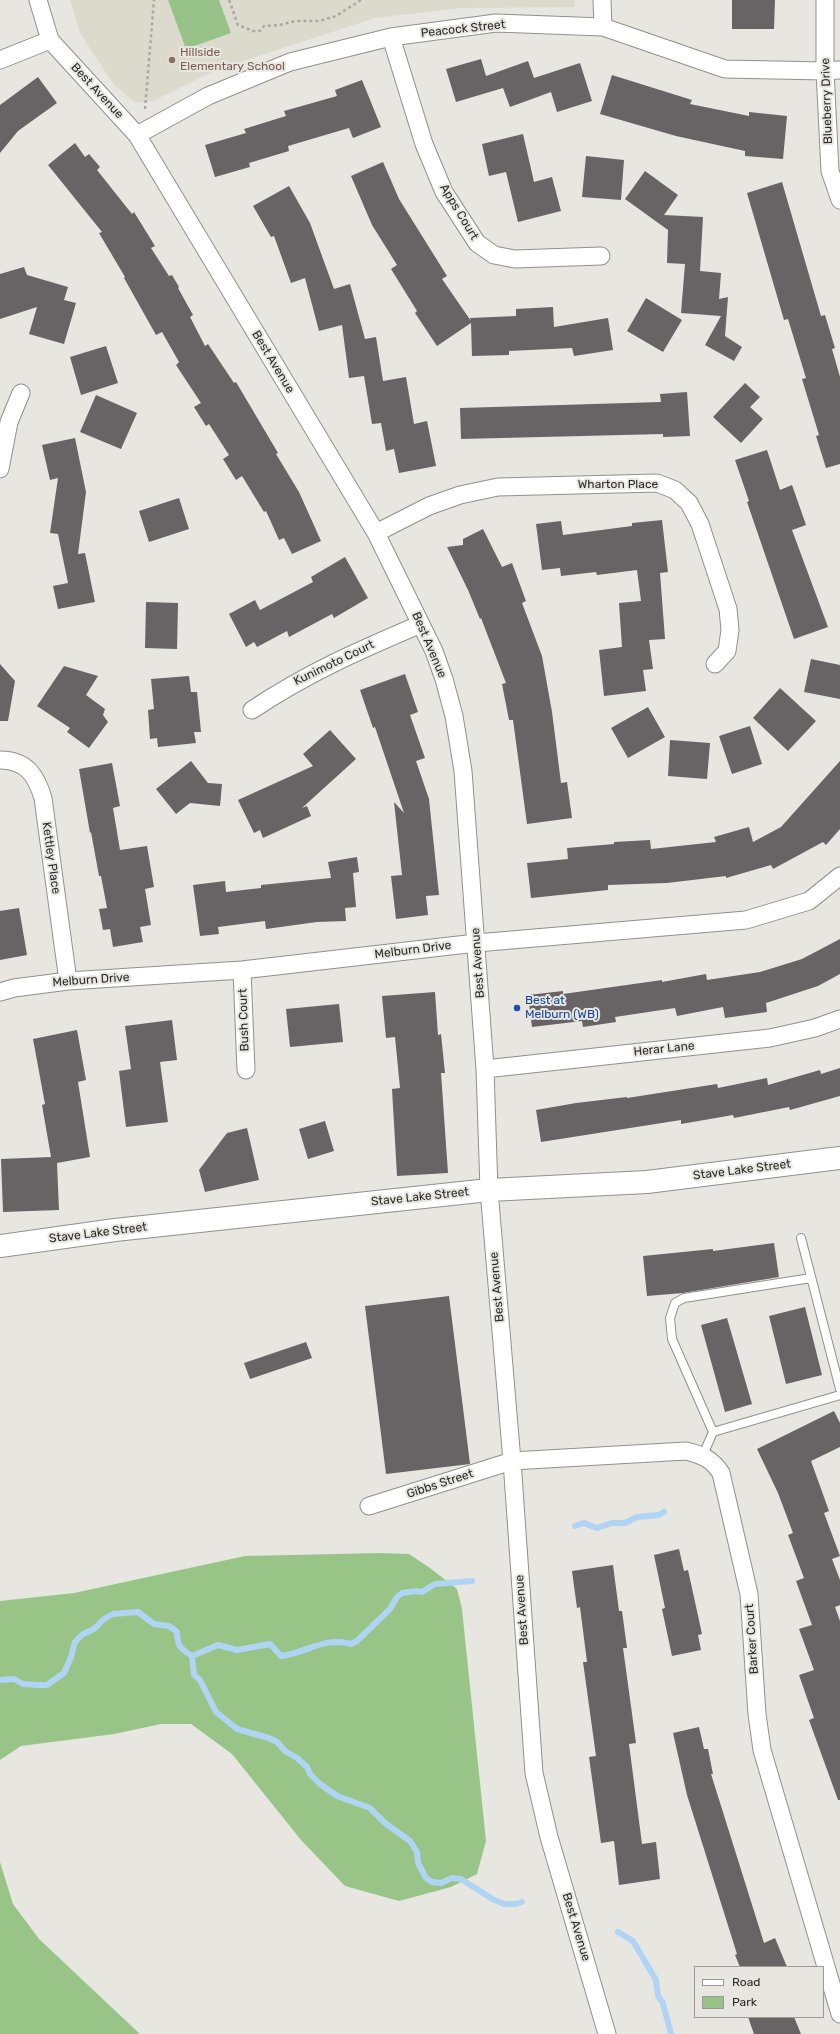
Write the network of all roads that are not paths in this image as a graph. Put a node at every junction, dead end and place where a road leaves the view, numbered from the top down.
1 (38, 0) edge
2 (602, 0) edge
3 (825, 0) edge
4 (604, 28) junction
5 (391, 37) junction
6 (50, 40) junction
7 (0, 60) edge
8 (832, 70) edge
9 (137, 135) junction
10 (840, 200) edge
11 (601, 256) dead end
12 (21, 393) dead end
13 (0, 469) edge
14 (376, 533) junction
15 (421, 624) junction
16 (715, 664) dead end
17 (252, 710) dead end
18 (0, 760) edge
19 (840, 876) edge
20 (476, 943) junction
21 (242, 970) junction
22 (68, 981) junction
23 (0, 992) edge
24 (840, 1019) edge
25 (485, 1069) junction
26 (246, 1070) dead end
27 (840, 1158) edge
28 (489, 1190) junction
29 (801, 1238) dead end
30 (0, 1246) edge
31 (811, 1278) junction
32 (840, 1389) edge
33 (840, 1395) edge
34 (713, 1432) junction
35 (703, 1455) junction
36 (512, 1461) junction
37 (369, 1506) dead end
38 (840, 2014) edge
39 (607, 2034) edge

1 - 6 street, Best Avenue
2 - 4 street
3 - 8 street, Blueberry Drive
4 - 5 street, Peacock Street
4 - 8 street, Peacock Street
5 - 9 street, Peacock Street
5 - 11 street, Apps Court
6 - 7 street
6 - 9 street, Best Avenue
8 - 10 street, Blueberry Drive
9 - 14 street, Best Avenue
12 - 13 street
14 - 15 street, Best Avenue
14 - 16 street, Wharton Place
15 - 17 street, Kunimoto Court
15 - 20 street, Best Avenue
18 - 22 street, Kettley Place
19 - 20 street, Melburn Drive
20 - 21 street, Melburn Drive
20 - 25 street, Best Avenue
21 - 22 street, Melburn Drive
21 - 26 street, Bush Court
22 - 23 street, Melburn Drive
24 - 25 street, Herar Lane
25 - 28 street, Best Avenue
27 - 28 main road, Stave Lake Street
28 - 30 main road, Stave Lake Street
28 - 36 street, Best Avenue
29 - 31 lane
31 - 32 lane
31 - 34 lane
33 - 34 lane
34 - 35 lane
35 - 36 street
35 - 38 street, Barker Court
36 - 37 street, Gibbs Street
36 - 39 street, Best Avenue

